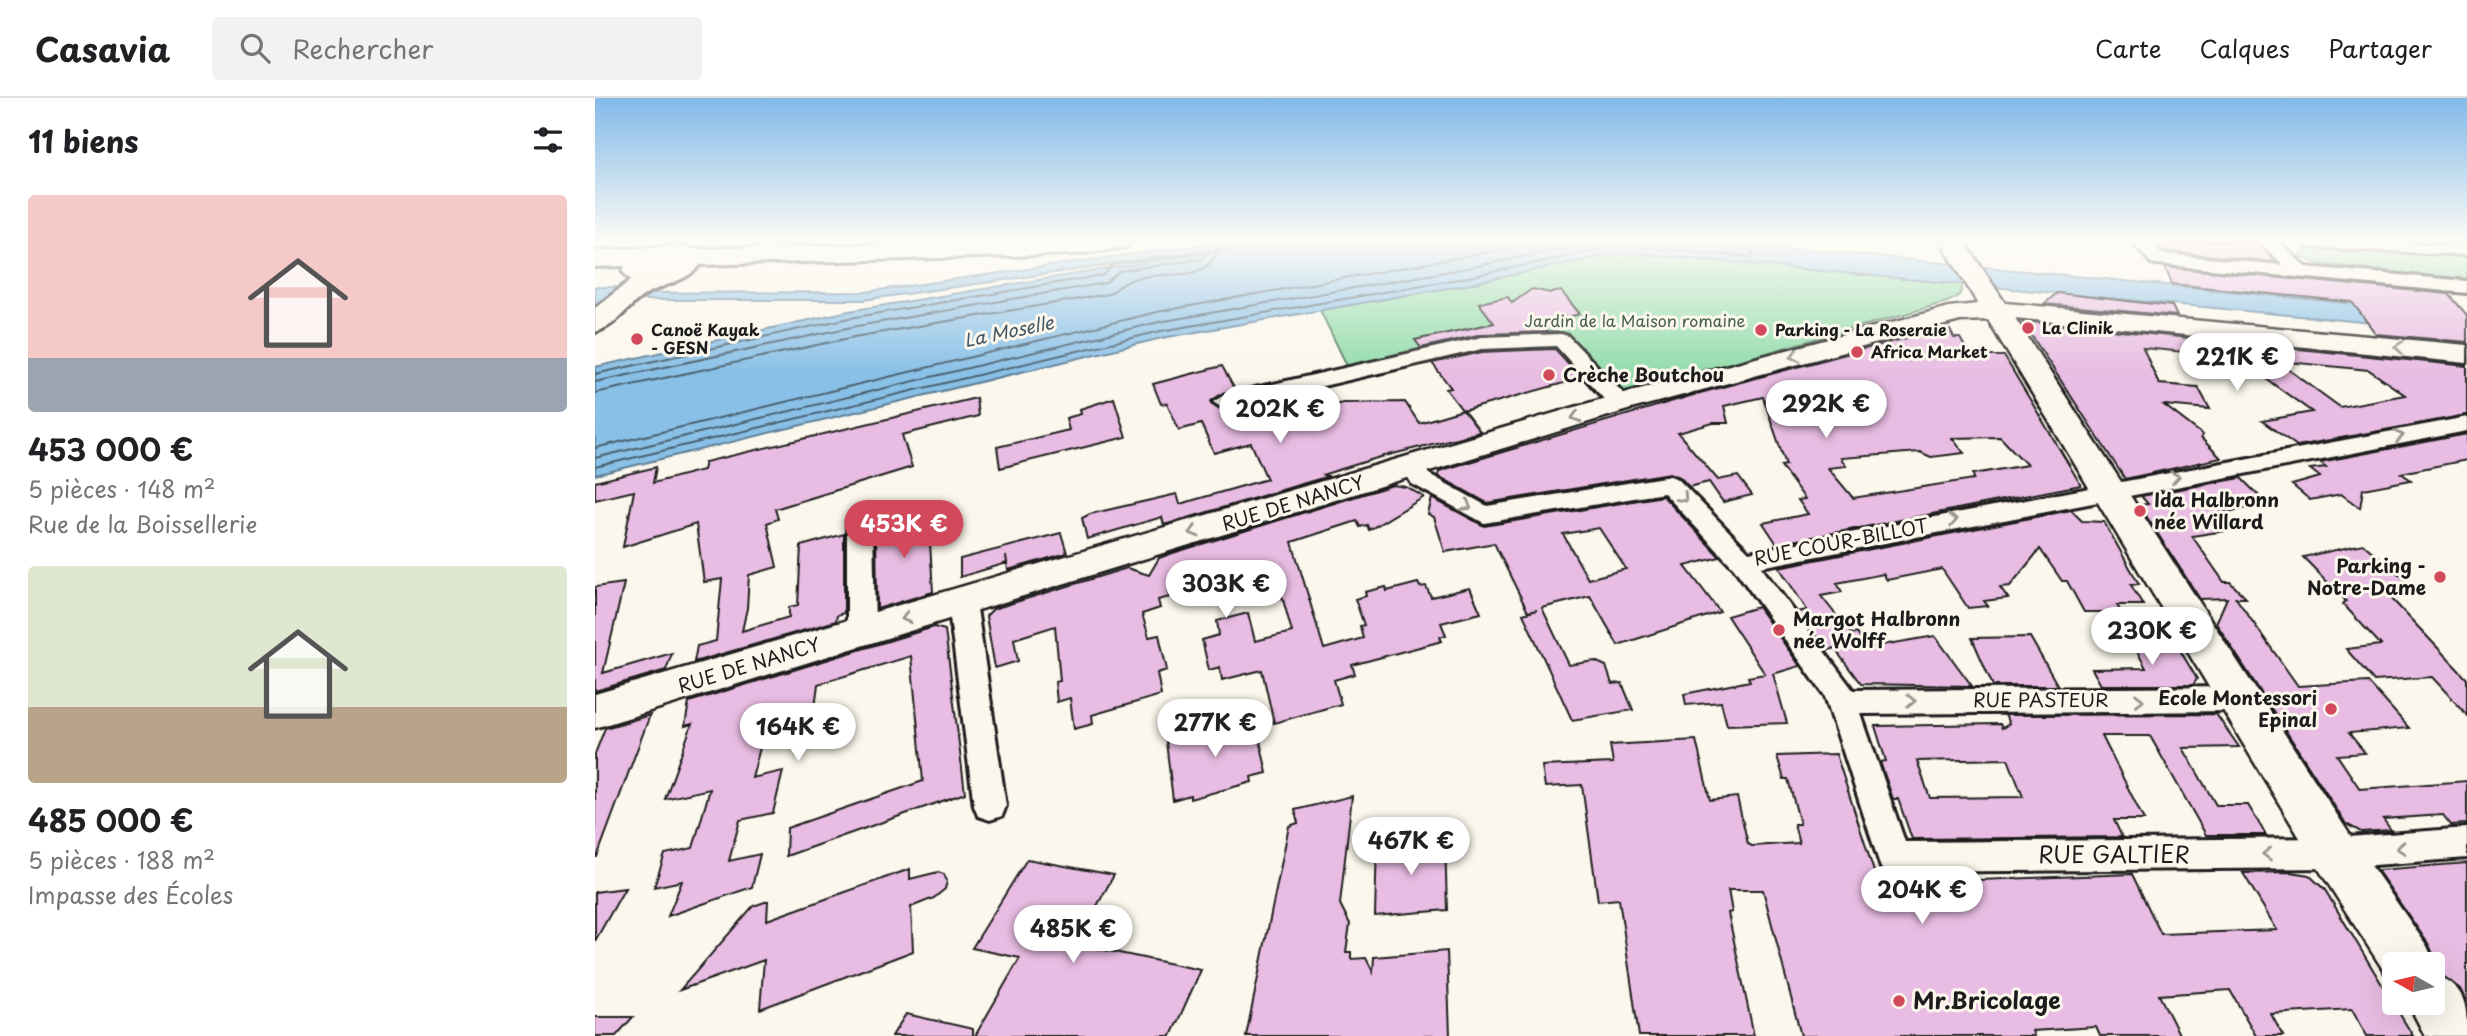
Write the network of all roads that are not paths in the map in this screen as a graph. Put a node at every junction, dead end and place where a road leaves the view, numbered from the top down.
1 (1980, 286) edge
2 (1989, 301) junction
3 (2467, 354) edge
4 (1224, 402) dead end
5 (1621, 403) junction
6 (2467, 424) edge
7 (1413, 467) junction
8 (2108, 490) junction
9 (860, 521) dead end
10 (1743, 562) junction
11 (962, 602) junction
12 (861, 631) junction
13 (2239, 699) junction
14 (1843, 702) junction
15 (595, 711) edge
16 (990, 806) dead end
17 (2467, 844) edge
18 (2335, 853) junction
19 (2401, 952) edge
20 (2443, 1015) edge
21 (2456, 1036) edge

1 - 2 main road
3 -> 2 main road, RUE DE NANCY
2 -> 5 main road, RUE DE NANCY
2 - 8 main road
4 - 5 street
5 -> 7 main road, RUE DE NANCY
8 -> 6 street, RUE COUR-BILLOT
7 -> 10 street, RUE COUR-BILLOT
7 -> 11 main road, RUE DE NANCY
10 -> 8 street, RUE COUR-BILLOT
8 - 13 main road
9 - 12 street
10 - 14 street
11 -> 12 main road, RUE DE NANCY
11 - 16 street
12 - 15 main road, RUE DE NANCY
14 -> 13 street, RUE PASTEUR
13 - 18 main road
18 -> 14 street, RUE GALTIER
17 -> 18 street, RUE GALTIER
18 - 19 main road
20 - 21 main road

